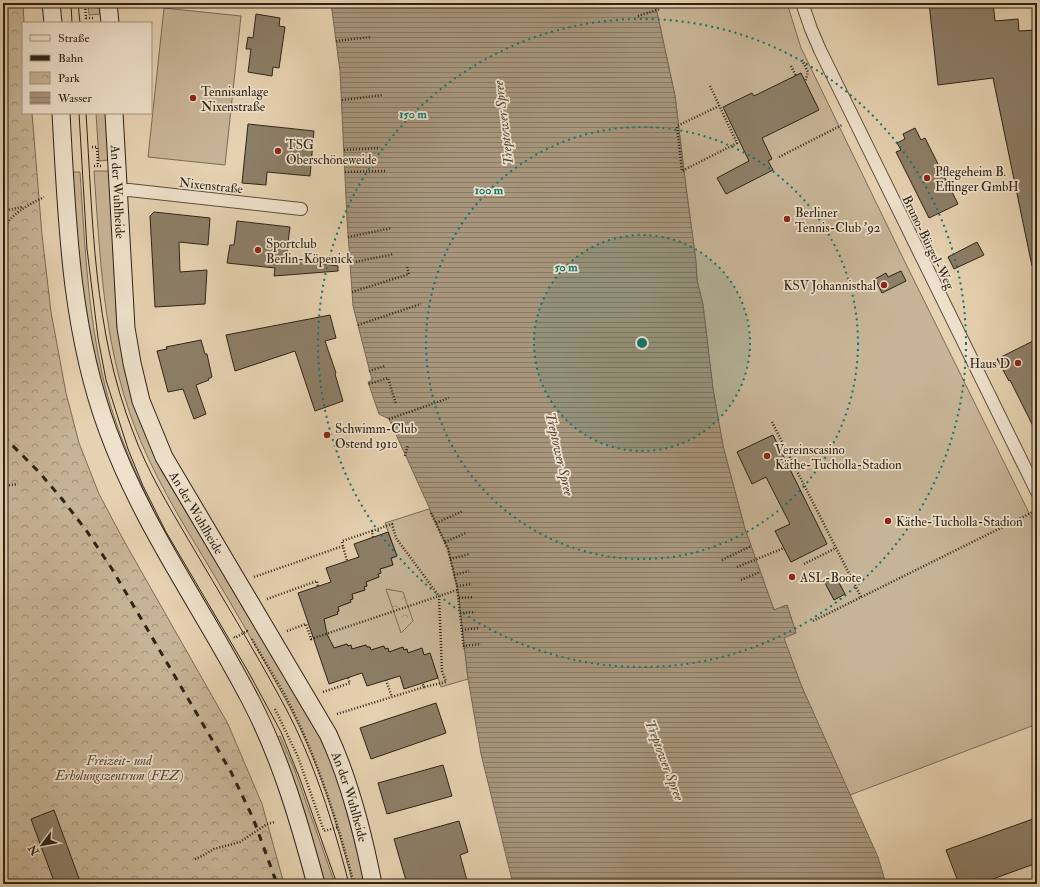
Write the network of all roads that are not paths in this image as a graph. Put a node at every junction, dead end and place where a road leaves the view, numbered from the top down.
1 (51, 3) edge
2 (108, 3) edge
3 (802, 3) edge
4 (53, 22) edge
5 (110, 22) edge
6 (61, 114) edge
7 (114, 114) edge
8 (118, 191) junction
9 (302, 209) dead end
10 (1037, 492) edge
11 (316, 884) edge
12 (373, 884) edge

1 - 4 main road
2 - 5 main road
3 - 10 street, Bruno-Bürgel-Weg
6 - 11 main road
7 - 8 main road, An der Wuhlheide
8 - 9 street, Nixenstraße
8 - 12 main road, An der Wuhlheide

